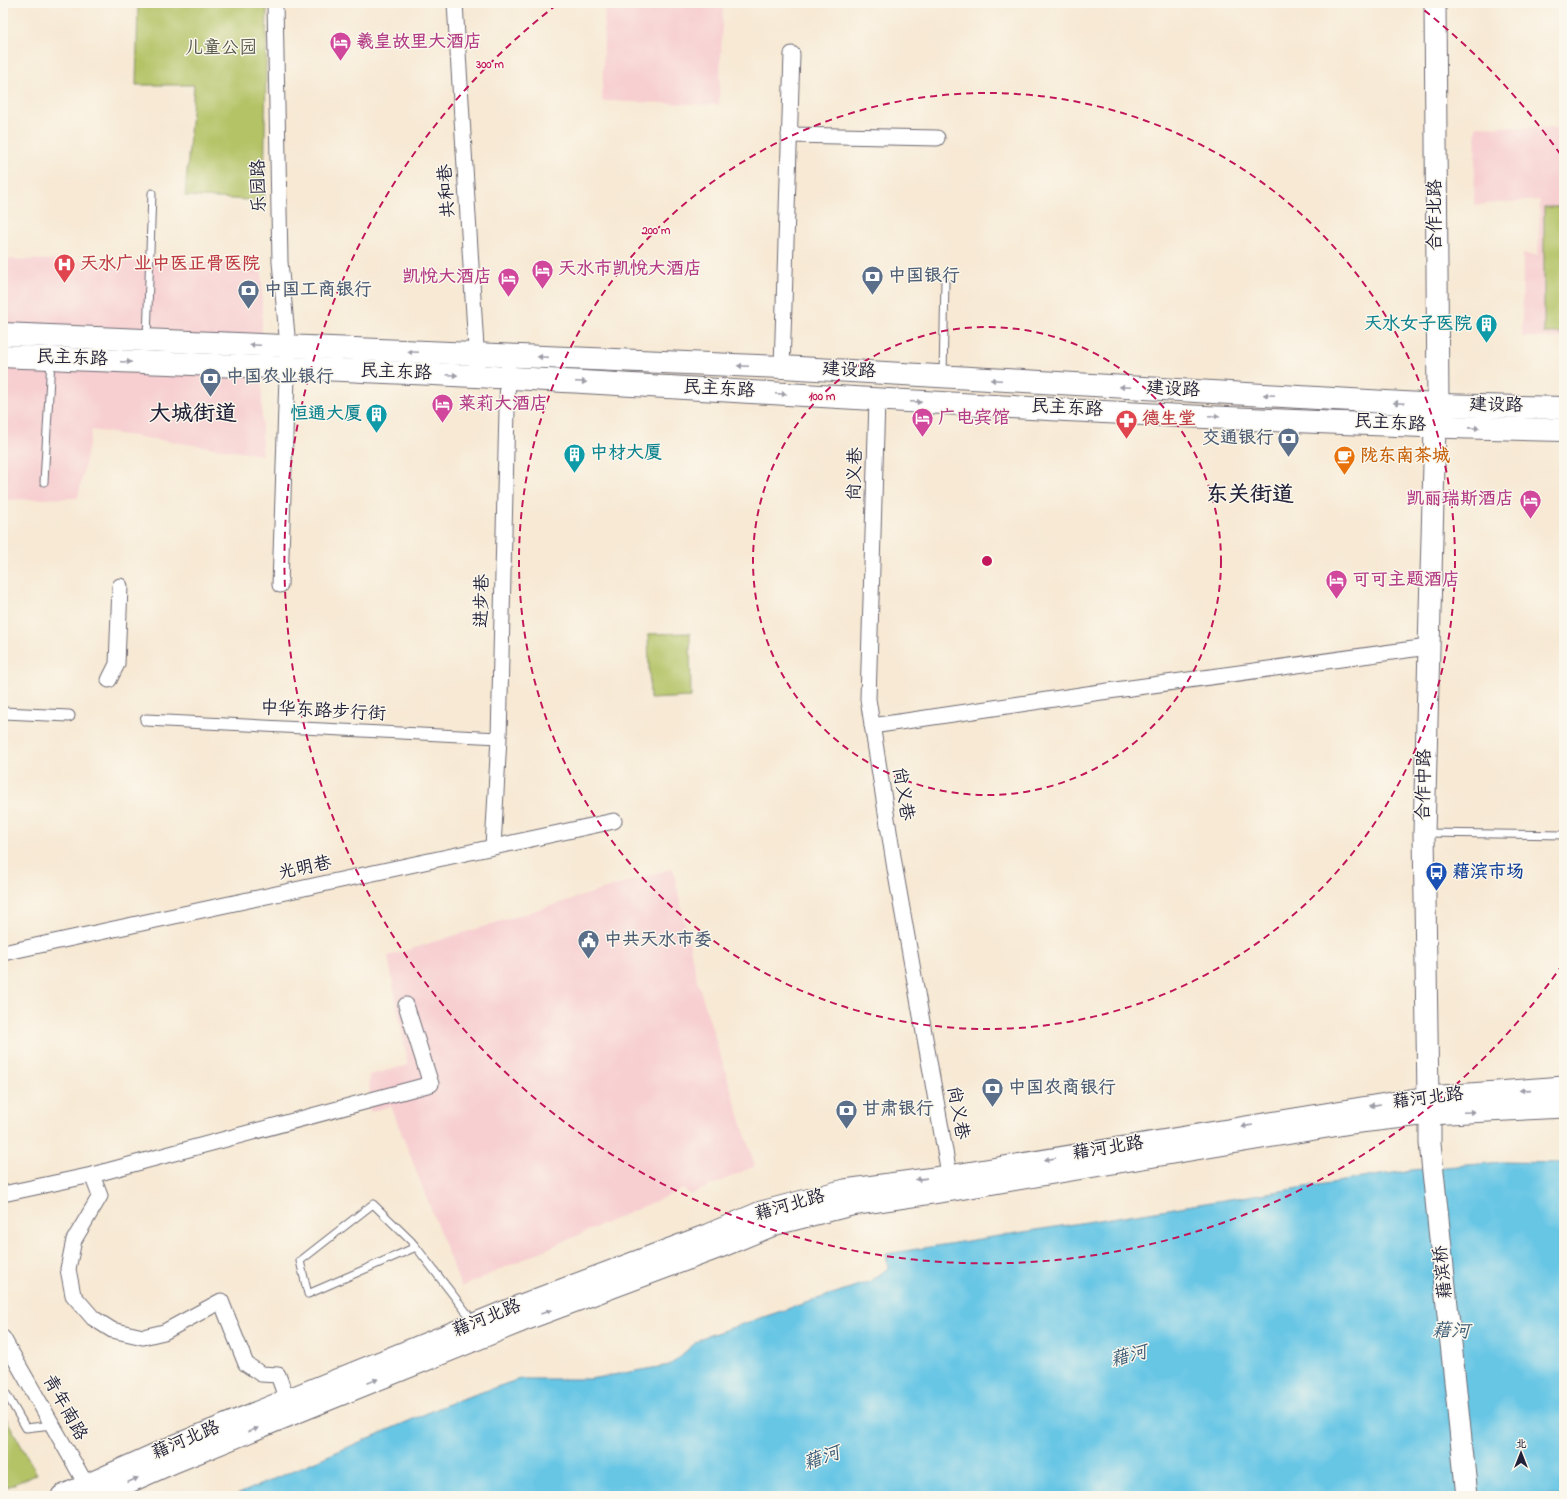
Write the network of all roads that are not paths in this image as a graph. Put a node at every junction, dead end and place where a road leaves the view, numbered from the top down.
1 (275, 3) edge
2 (455, 3) edge
3 (1434, 3) edge
4 (792, 54) dead end
5 (789, 135) junction
6 (937, 138) dead end
7 (152, 193) dead end
8 (945, 281) dead end
9 (3, 334) edge
10 (147, 341) junction
11 (288, 346) junction
12 (477, 354) junction
13 (3, 356) edge
14 (507, 356) junction
15 (51, 359) junction
16 (782, 367) junction
17 (288, 368) junction
18 (478, 376) junction
19 (943, 377) junction
20 (508, 378) junction
21 (877, 400) junction
22 (1438, 405) junction
23 (1564, 408) edge
24 (1436, 427) junction
25 (1564, 430) edge
26 (44, 482) dead end
27 (280, 585) dead end
28 (120, 586) dead end
29 (1428, 647) junction
30 (109, 680) dead end
31 (3, 712) edge
32 (69, 716) dead end
33 (146, 720) dead end
34 (872, 726) junction
35 (499, 738) junction
36 (614, 821) dead end
37 (1424, 833) junction
38 (1564, 835) edge
39 (493, 847) junction
40 (3, 953) edge
41 (406, 1005) dead end
42 (1564, 1087) edge
43 (1429, 1105) junction
44 (1564, 1107) edge
45 (1430, 1143) joint
46 (92, 1175) junction
47 (950, 1183) junction
48 (3, 1194) edge
49 (416, 1247) junction
50 (476, 1324) junction
51 (3, 1338) edge
52 (3, 1388) edge
53 (287, 1400) junction
54 (52, 1425) junction
55 (92, 1492) edge
56 (62, 1496) edge
57 (1467, 1496) edge

1 - 11 street, 乐园路
2 - 12 street, 共和巷
3 - 22 main road, 合作北路
4 - 5 street
5 - 6 street
5 - 16 street
7 - 10 lane
8 - 19 lane
9 - 10 main road, 民主东路
11 -> 10 main road, 民主东路
12 -> 11 main road, 民主东路
11 - 17 street, 乐园路
12 - 14 main road, 民主东路
12 - 18 street, 共和巷
13 - 15 main road, 民主东路
16 -> 14 main road, 民主东路
14 - 20 street, 进步巷
15 -> 17 main road, 民主东路
15 - 26 lane
16 - 19 main road, 建设路
17 -> 18 main road, 民主东路
17 - 27 street, 乐园路
18 - 20 main road, 民主东路
22 -> 19 main road, 建设路
20 -> 21 main road, 民主东路
20 - 35 street, 进步巷
21 -> 24 main road, 民主东路
21 - 34 street, 尚义巷
22 - 23 main road, 建设路
22 - 24 main road, 合作北路
24 -> 25 main road, 建设路
24 - 29 main road, 合作中路
28 - 30 street
29 - 34 street
29 - 37 main road, 合作中路
31 - 32 street
33 - 35 street, 中华东路步行街
34 - 47 street, 尚义巷
35 - 39 street, 进步巷
36 - 39 street, 光明巷
37 - 38 lane
37 - 43 main road, 合作中路
39 - 40 street, 光明巷
41 - 46 street
42 -> 43 main road, 藉河北路
43 -> 44 main road, 藉河北路
43 - 45 main road, 合作中路
43 - 47 main road, 藉河北路
45 - 57 main road, 藉滨桥
46 - 48 street
46 - 53 street
47 -> 50 main road, 藉河北路
55 -> 47 main road, 藉河北路
49 - 49 lane
49 - 50 lane
50 - 53 main road, 藉河北路
51 - 54 street, 青年南路
52 - 54 lane
53 - 55 main road, 藉河北路
54 - 55 street, 青年南路
55 - 56 main road, 藉河北路

